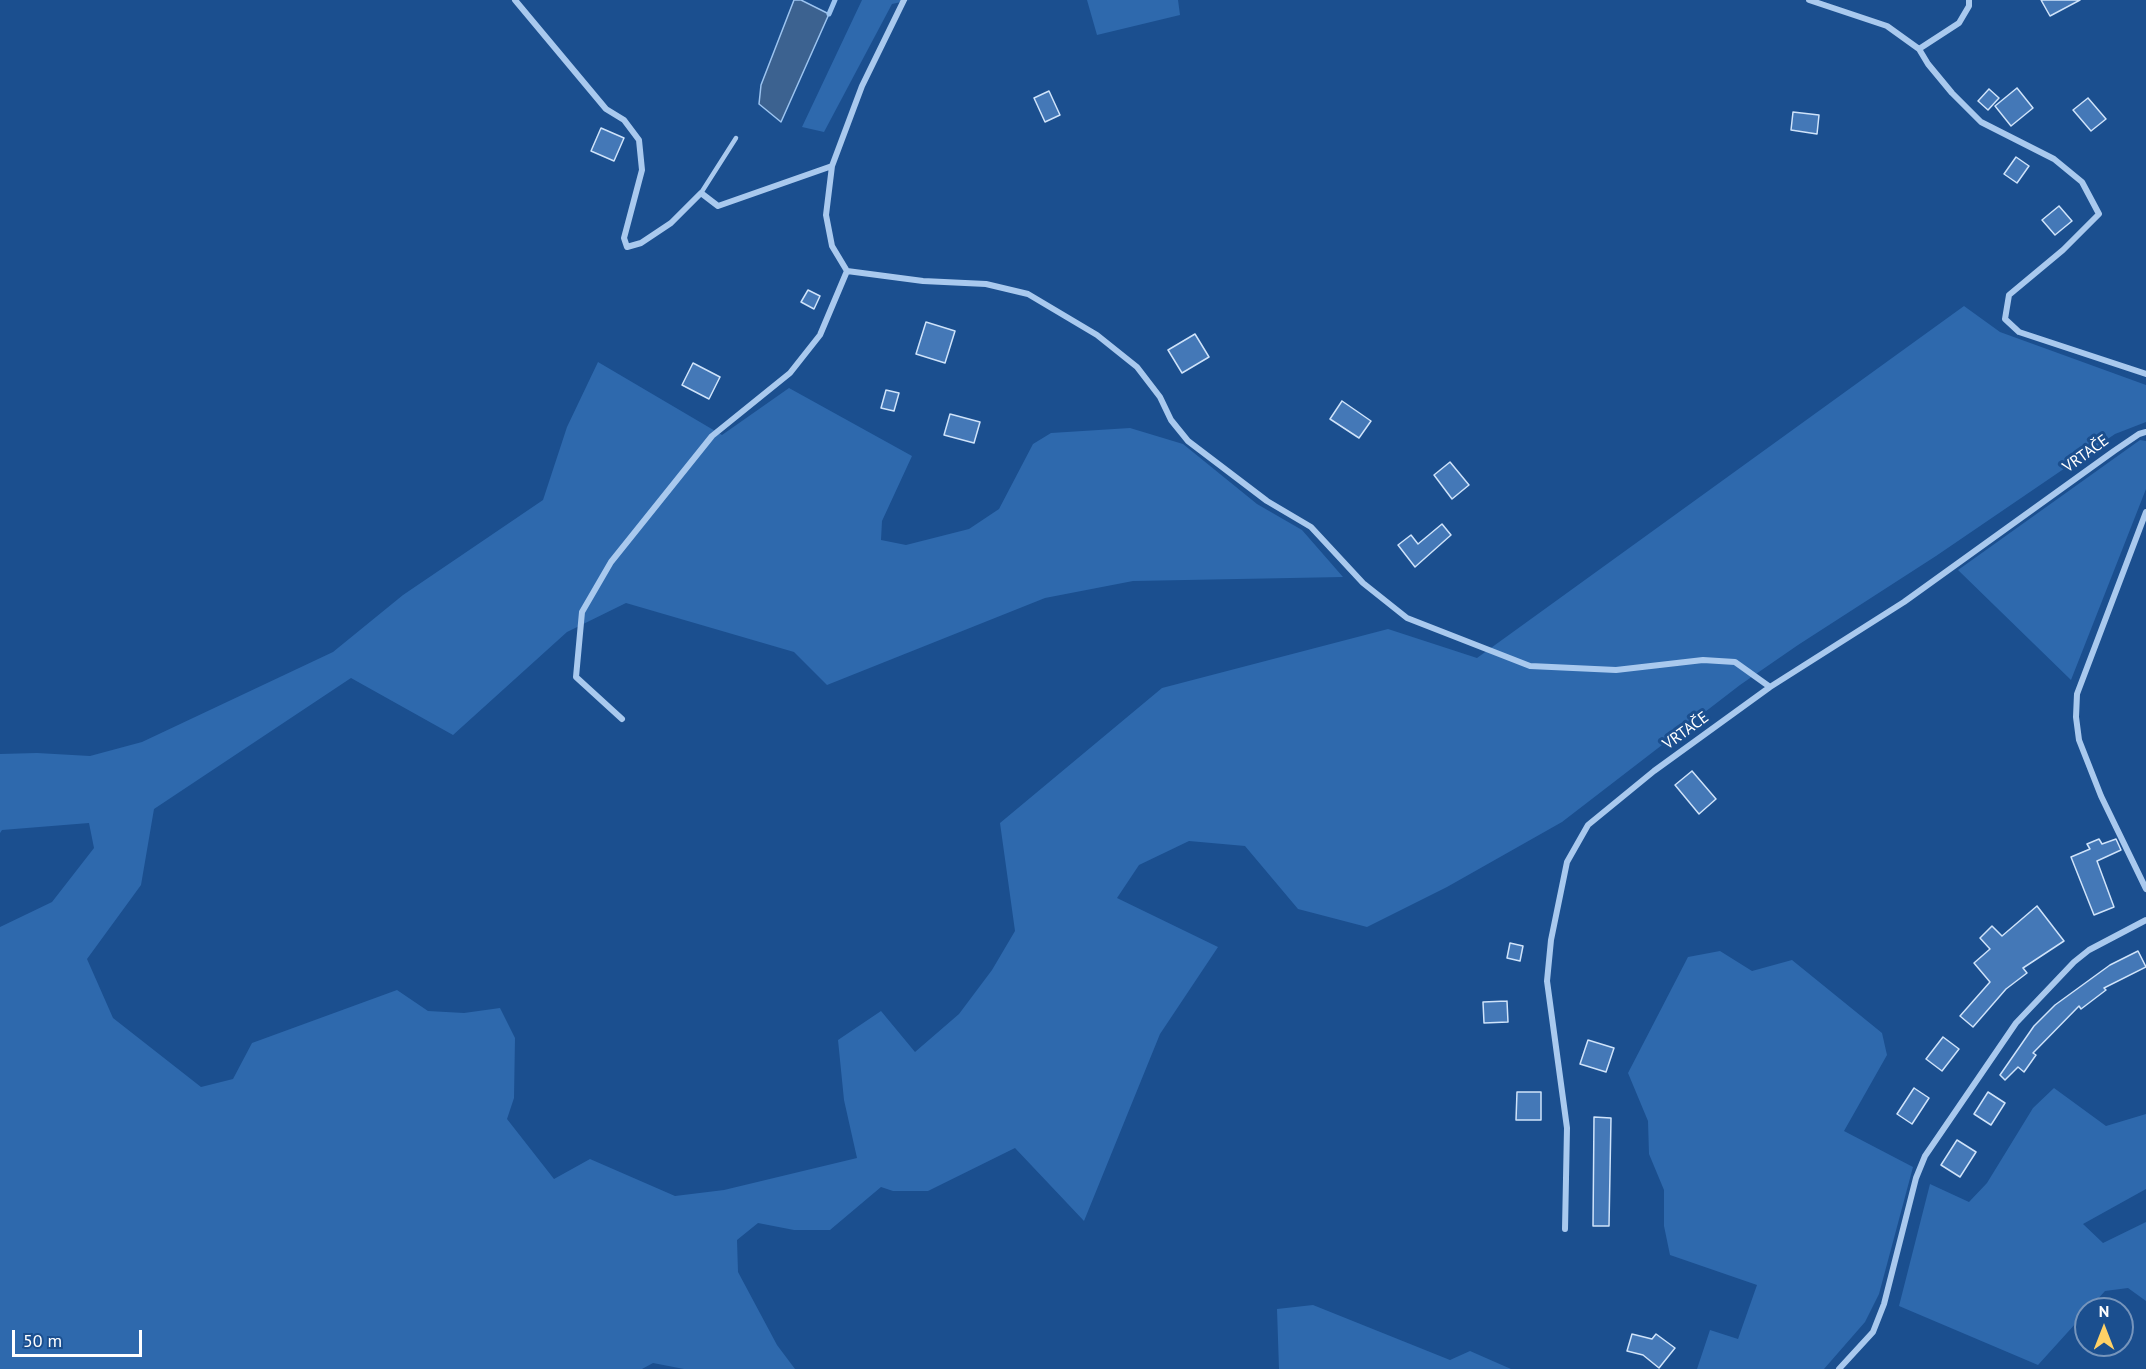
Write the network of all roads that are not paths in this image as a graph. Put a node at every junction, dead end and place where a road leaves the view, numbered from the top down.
1 (515, 0) edge
2 (904, 0) edge
3 (1809, 0) edge
4 (1969, 0) edge
5 (1919, 49) junction
6 (736, 138) dead end
7 (832, 166) junction
8 (701, 193) junction
9 (847, 271) junction
10 (2146, 374) edge
11 (2146, 432) edge
12 (2146, 512) edge
13 (1770, 687) junction
14 (622, 719) dead end
15 (2146, 889) edge
16 (2146, 920) edge
17 (1565, 1230) dead end
18 (1839, 1369) edge

1 - 8 street
2 - 7 street
3 - 5 street
4 - 5 street
5 - 10 street
6 - 8 lane
7 - 8 street
7 - 9 street
9 - 13 street
9 - 14 street
11 - 13 street, VRTAČE
12 - 15 street
13 - 17 street, VRTAČE
16 - 18 street

